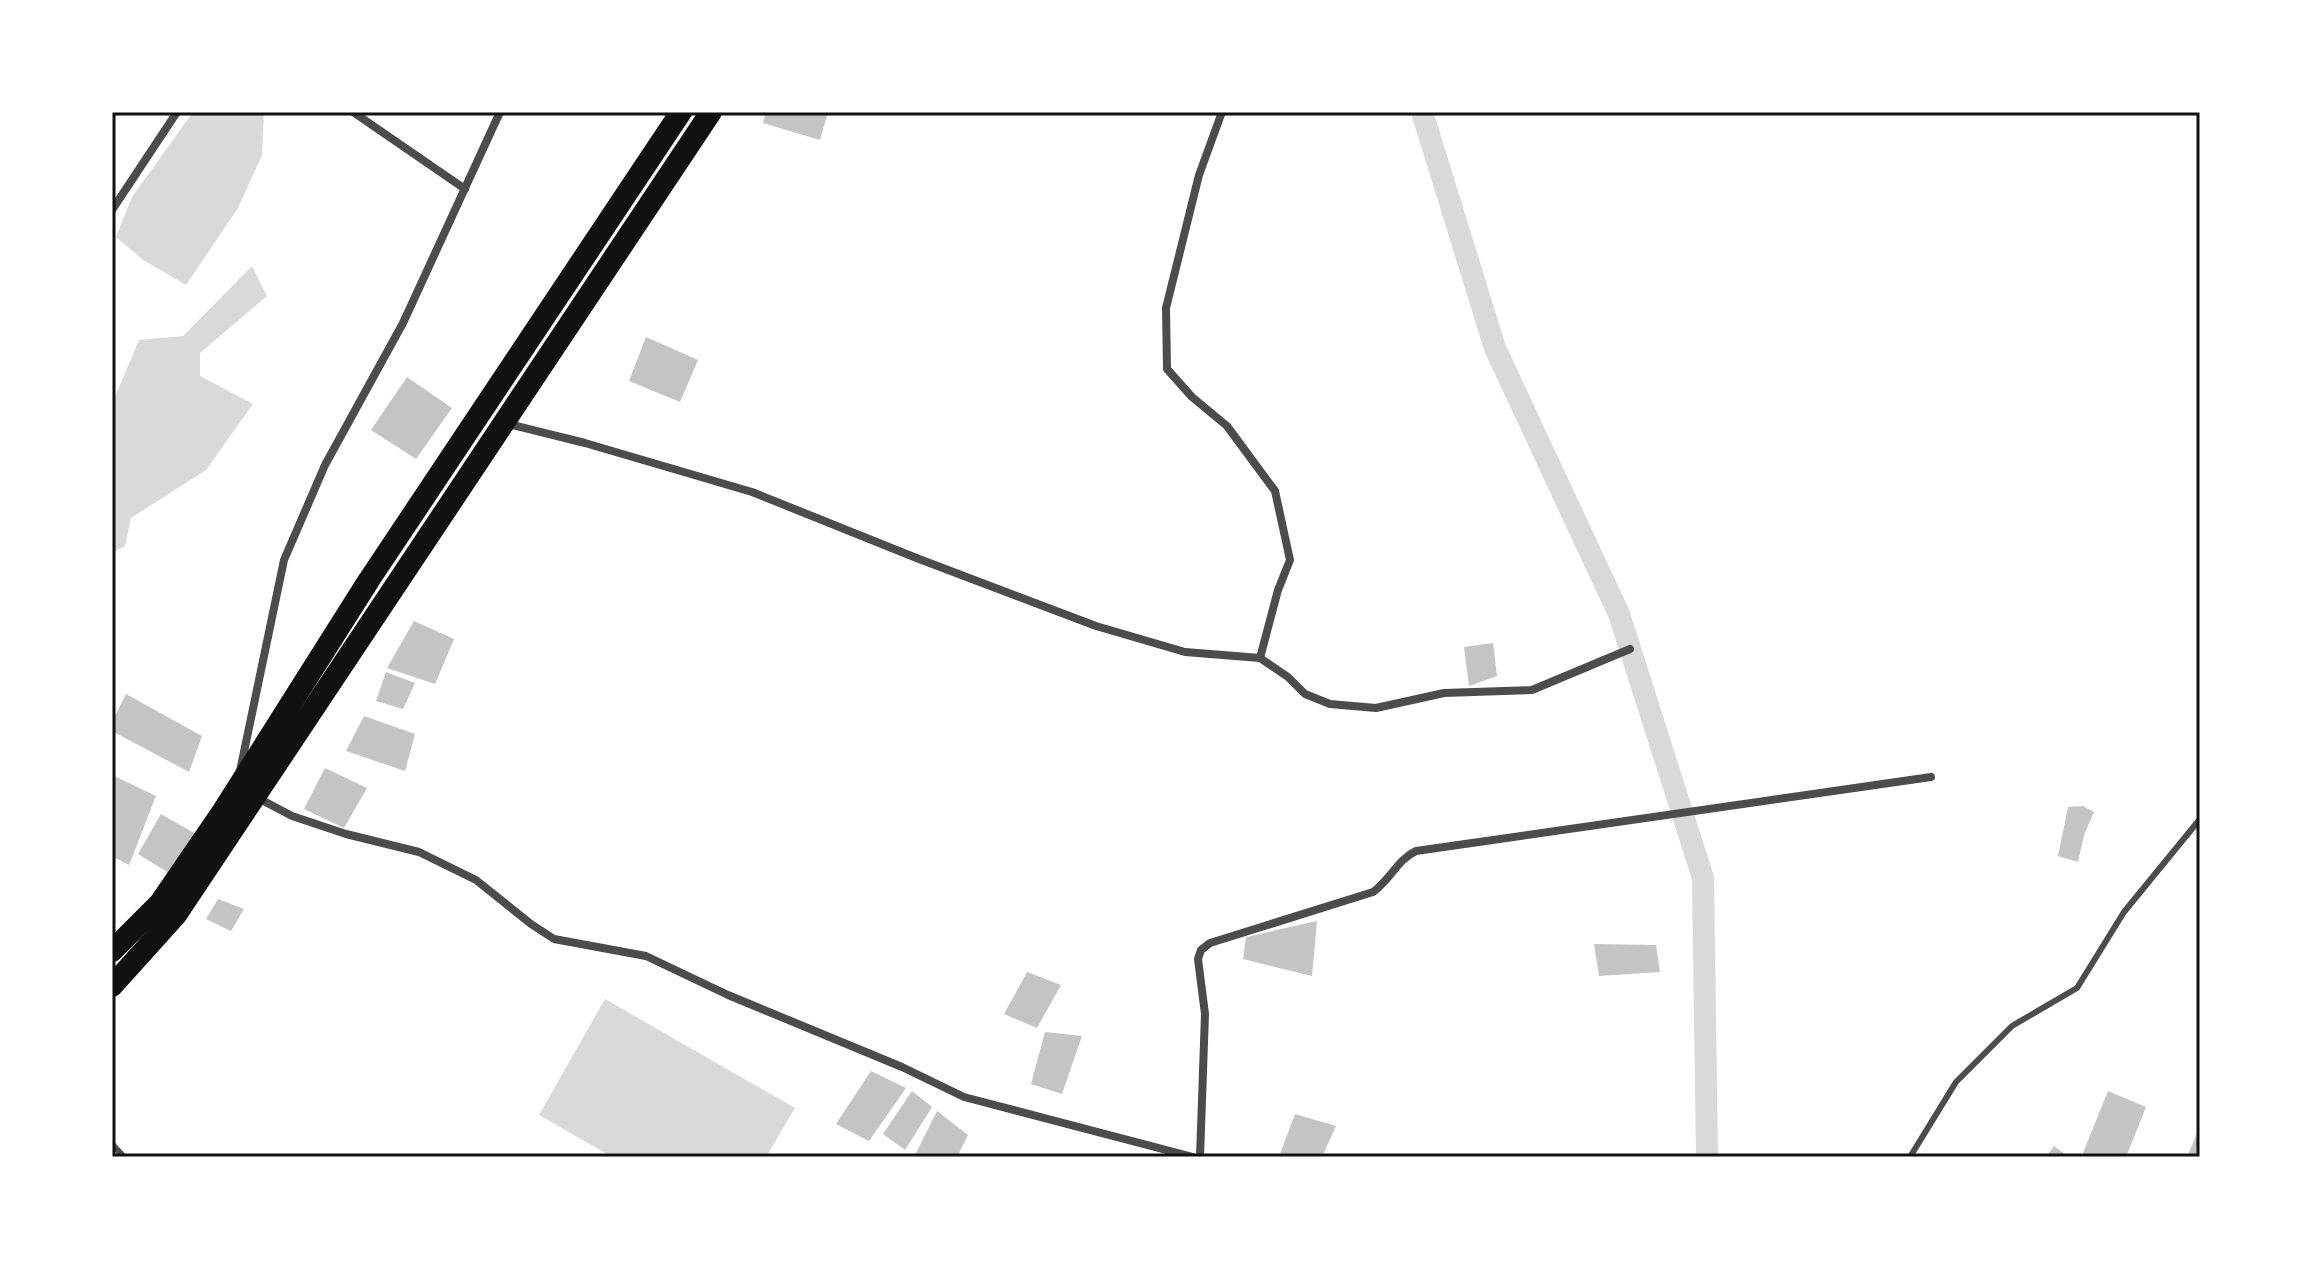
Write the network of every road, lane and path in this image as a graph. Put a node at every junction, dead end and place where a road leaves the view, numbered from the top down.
1 (177, 112) edge
2 (353, 112) edge
3 (500, 112) edge
4 (681, 112) edge
5 (711, 112) edge
6 (1222, 112) edge
7 (465, 189) junction
8 (112, 210) edge
9 (503, 423) junction
10 (1630, 649) dead end
11 (1260, 658) junction
12 (1931, 777) dead end
13 (245, 794) junction
14 (230, 817) junction
15 (2200, 819) edge
16 (112, 951) edge
17 (112, 986) edge
18 (112, 1144) edge
19 (124, 1157) edge
20 (1193, 1157) edge
21 (1200, 1157) edge
22 (1910, 1157) edge

1 - 8 street
2 - 7 street
3 - 7 street
4 - 13 highway
5 - 9 highway
6 - 11 street
7 - 13 street
9 - 11 street
9 - 13 highway
10 - 11 street
12 - 21 street
13 - 14 highway
13 - 20 street
14 - 16 highway
14 - 17 highway
15 - 22 lane
18 - 19 lane

